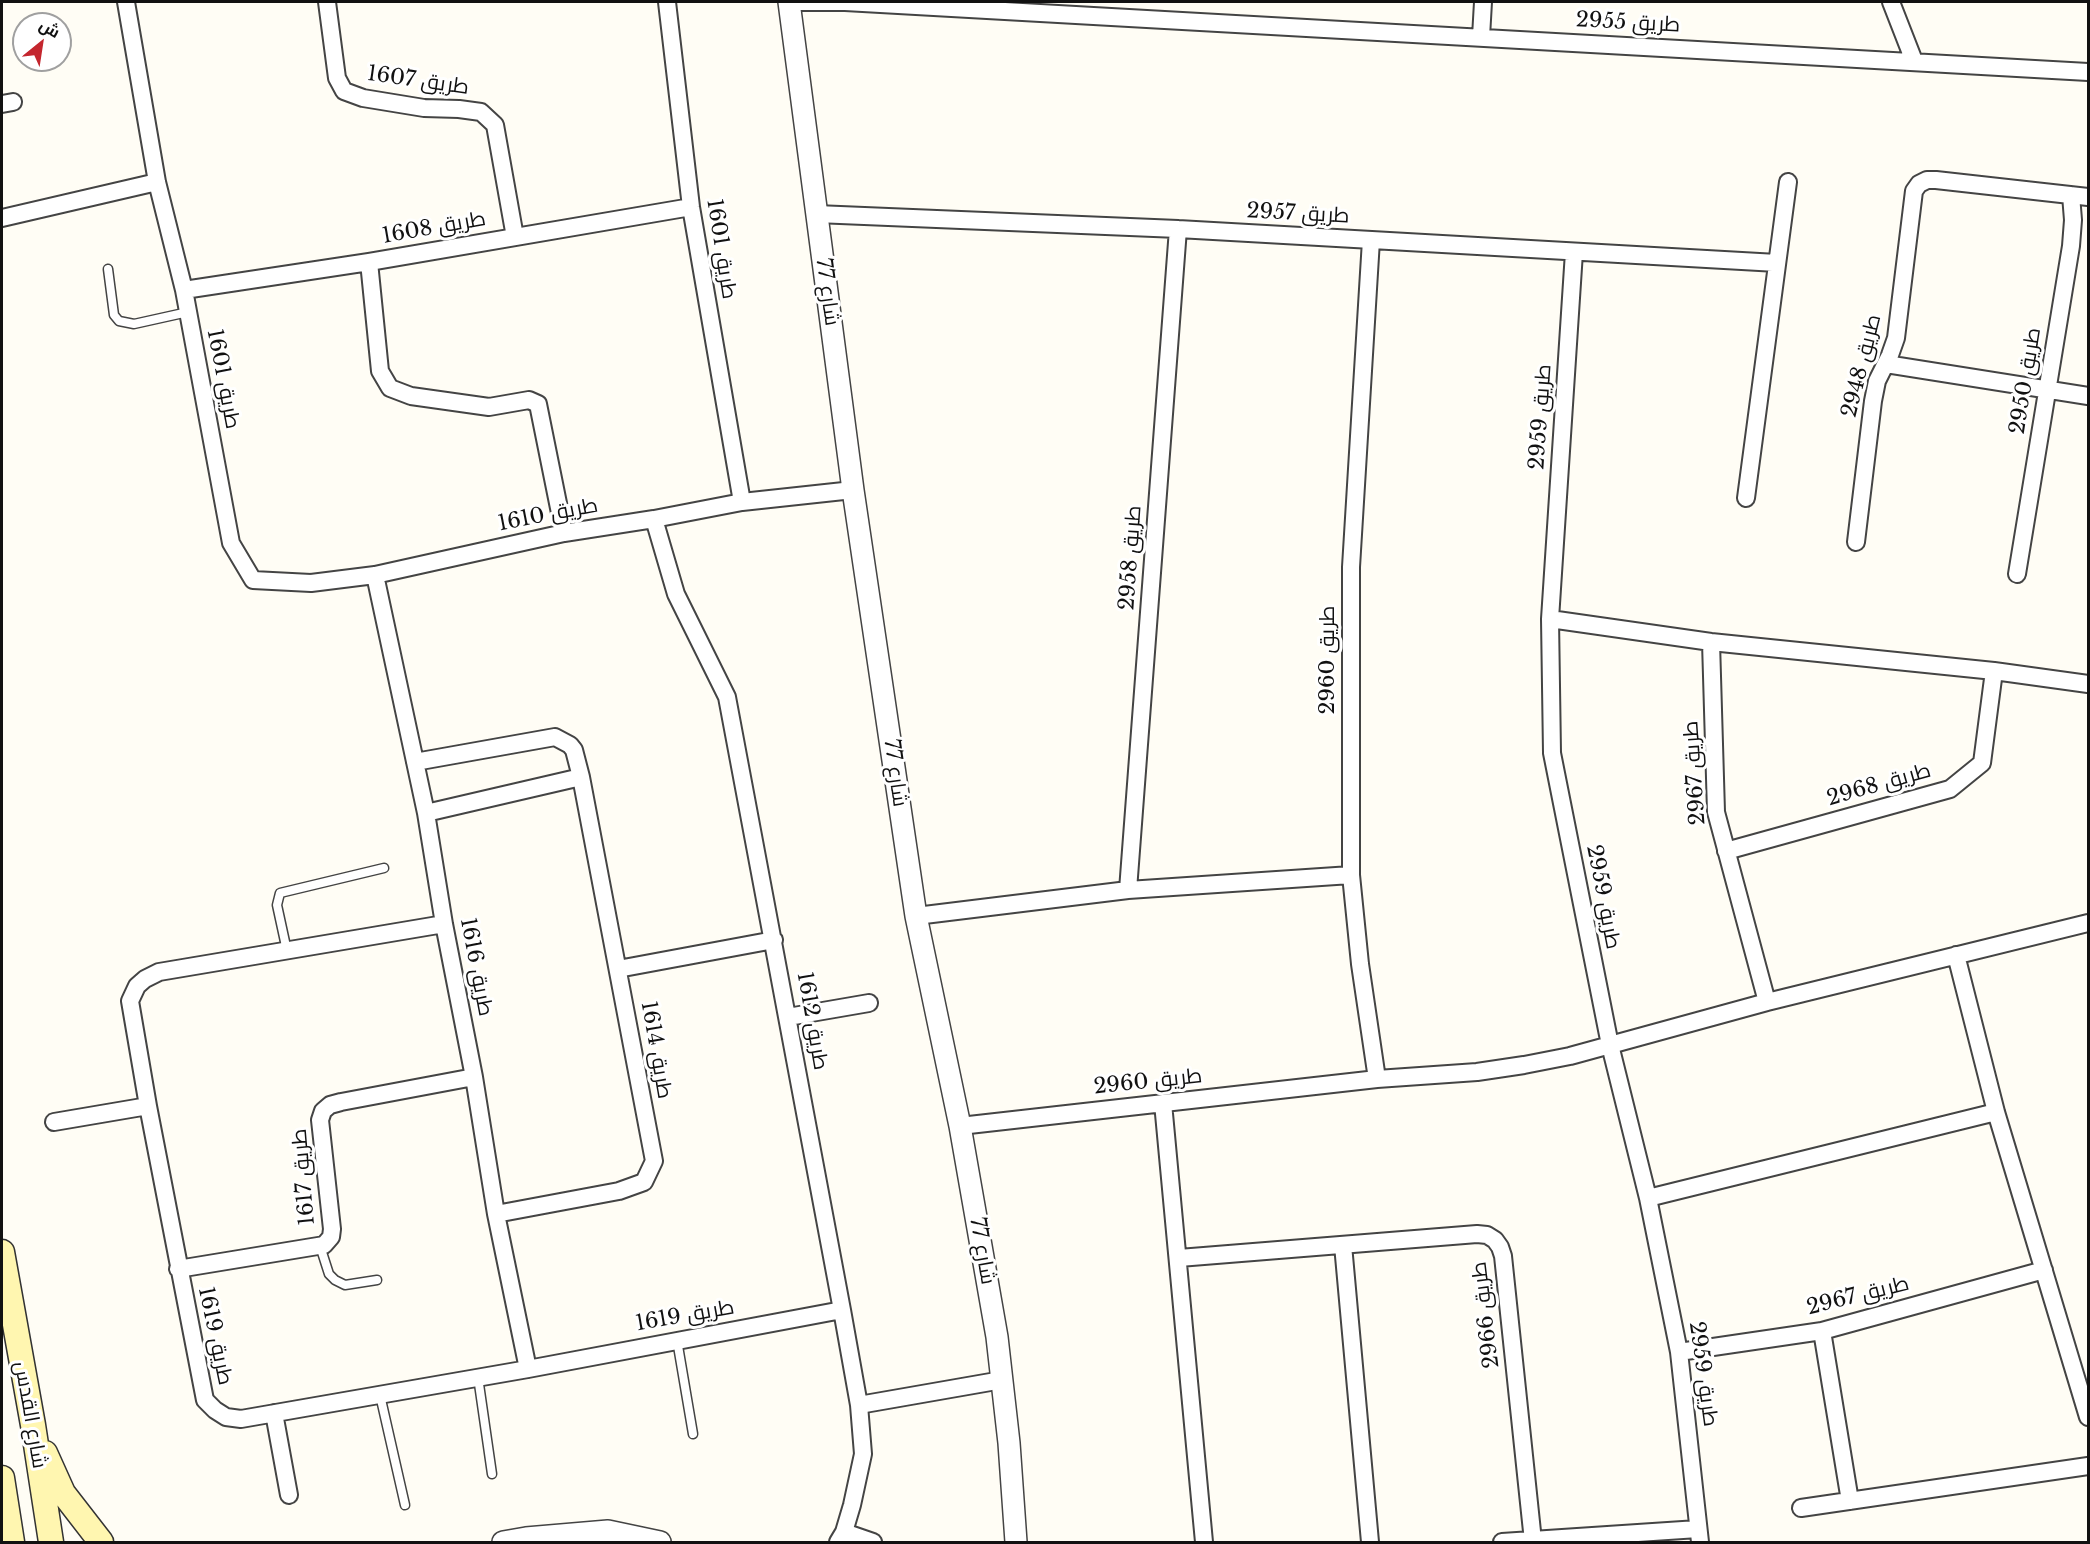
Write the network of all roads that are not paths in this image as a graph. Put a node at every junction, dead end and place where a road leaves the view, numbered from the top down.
1 (126, 2) edge
2 (327, 2) edge
3 (667, 2) edge
4 (789, 2) edge
5 (1483, 2) edge
6 (1892, 2) edge
7 (1020, 7) edge
8 (1480, 37) junction
9 (1914, 61) junction
10 (2088, 72) edge
11 (157, 182) junction
12 (1788, 182) dead end
13 (2071, 195) junction
14 (2088, 197) edge
15 (691, 207) junction
16 (816, 214) junction
17 (6, 218) edge
18 (1178, 229) junction
19 (514, 237) junction
20 (1371, 240) junction
21 (1574, 252) junction
22 (369, 262) junction
23 (1777, 263) junction
24 (108, 269) dead end
25 (184, 290) junction
26 (188, 312) junction
27 (1886, 363) junction
28 (2047, 389) junction
29 (2088, 396) edge
30 (853, 490) junction
31 (1746, 498) dead end
32 (742, 502) junction
33 (654, 519) junction
34 (564, 533) junction
35 (1856, 542) dead end
36 (2017, 574) dead end
37 (375, 575) junction
38 (253, 580) joint
39 (1550, 619) junction
40 (1711, 642) junction
41 (1994, 671) junction
42 (2088, 684) edge
43 (415, 762) junction
44 (581, 777) junction
45 (426, 813) junction
46 (1726, 851) junction
47 (384, 868) dead end
48 (1350, 875) junction
49 (1128, 890) junction
50 (916, 916) junction
51 (2088, 923) edge
52 (444, 924) junction
53 (774, 940) junction
54 (287, 951) junction
55 (1956, 955) junction
56 (618, 969) junction
57 (1767, 1002) junction
58 (869, 1003) dead end
59 (788, 1017) junction
60 (1610, 1045) junction
61 (474, 1077) junction
62 (1377, 1079) junction
63 (1163, 1103) junction
64 (148, 1106) junction
65 (1996, 1112) junction
66 (54, 1122) dead end
67 (960, 1126) junction
68 (1648, 1198) junction
69 (496, 1214) junction
70 (1343, 1245) junction
71 (320, 1246) junction
72 (2, 1252) edge
73 (1179, 1258) junction
74 (178, 1269) junction
75 (2044, 1270) junction
76 (377, 1280) dead end
77 (842, 1310) junction
78 (1822, 1330) junction
79 (677, 1340) junction
80 (1679, 1352) junction
81 (528, 1369) junction
82 (478, 1377) junction
83 (1002, 1380) junction
84 (380, 1395) junction
85 (859, 1405) junction
86 (274, 1413) junction
87 (2088, 1418) edge
88 (33, 1425) junction
89 (693, 1434) dead end
90 (2088, 1466) edge
91 (492, 1474) dead end
92 (2, 1478) edge
93 (289, 1495) dead end
94 (1851, 1501) junction
95 (405, 1505) dead end
96 (1801, 1508) dead end
97 (1699, 1536) edge
98 (841, 1537) edge
99 (1533, 1541) junction
100 (12, 1542) edge
101 (51, 1542) edge
102 (100, 1542) edge
103 (503, 1542) edge
104 (660, 1542) edge
105 (873, 1542) edge
106 (1016, 1542) edge
107 (1204, 1542) edge
108 (1370, 1542) edge
109 (1502, 1542) edge

1 - 11 street, طريق 1601
2 - 19 street, طريق 1607
3 - 15 street, طريق 1601
4 - 7 street, طريق 2955
4 - 16 street, شارع 77
5 - 8 street
6 - 9 street
7 - 8 street, طريق 2955
8 - 9 street, طريق 2955
9 - 10 street, طريق 2955
11 - 17 street
11 - 25 street, طريق 1601
12 - 23 street
13 - 14 street
13 - 27 street, طريق 2948
13 - 28 street, طريق 2950
15 - 19 street, طريق 1608
15 - 32 street, طريق 1601
16 - 18 street, طريق 2957
16 - 30 street, شارع 77
18 - 20 street, طريق 2957
18 - 49 street, طريق 2958
19 - 22 street, طريق 1608
20 - 21 street, طريق 2957
20 - 48 street, طريق 2960
21 - 23 street, طريق 2957
21 - 39 street, طريق 2959
22 - 25 street, طريق 1608
22 - 34 street
23 - 31 street
24 - 26 lane
25 - 26 street, طريق 1601
26 - 38 street, طريق 1601
27 - 28 street
27 - 35 street, طريق 2948
28 - 29 street
28 - 36 street, طريق 2950
30 - 32 street, طريق 1610
30 - 50 street, شارع 77
32 - 33 street, طريق 1610
33 - 34 street, طريق 1610
33 - 53 street, طريق 1612
34 - 37 street, طريق 1610
37 - 38 street, طريق 1610
37 - 43 street, طريق 1616
39 - 40 street
39 - 60 street, طريق 2959
40 - 41 street
40 - 46 street, طريق 2967
41 - 42 street
41 - 46 street, طريق 2968
43 - 44 street, طريق 1614
43 - 45 street, طريق 1616
44 - 45 street
44 - 56 street, طريق 1614
45 - 52 street, طريق 1616
46 - 57 street, طريق 2967
47 - 54 lane
48 - 49 street
48 - 62 street, طريق 2960
49 - 50 street
50 - 67 street, شارع 77
51 - 55 street
52 - 54 street, طريق 1619
52 - 61 street, طريق 1616
53 - 56 street
53 - 59 street, طريق 1612
54 - 64 street, طريق 1619
55 - 57 street
55 - 65 street
56 - 69 street, طريق 1614
57 - 60 street
58 - 59 street
59 - 77 street, طريق 1612
60 - 62 street, طريق 2960
60 - 68 street, طريق 2959
61 - 69 street, طريق 1616
61 - 71 street, طريق 1617
62 - 63 street, طريق 2960
63 - 67 street, طريق 2960
63 - 73 street
64 - 66 street
64 - 74 street, طريق 1619
65 - 68 street
65 - 75 street
67 - 83 street, شارع 77
68 - 80 street, طريق 2959
69 - 81 street, طريق 1616
70 - 73 street, طريق 2966
70 - 99 street, طريق 2966
70 - 108 street
71 - 74 street, طريق 1617
71 - 76 lane
72 - 88 main road, شارع القدس
73 - 107 street
74 - 86 street, طريق 1619
75 - 78 street, طريق 2967
75 - 87 street
77 - 79 street, طريق 1619
77 - 85 street, طريق 1612
78 - 80 street, طريق 2967
78 - 94 street
79 - 81 street, طريق 1619
79 - 89 lane
80 - 97 street, طريق 2959
81 - 82 street, طريق 1619
82 - 84 street, طريق 1619
82 - 91 lane
83 - 85 street
83 - 106 street, شارع 77
84 - 86 street, طريق 1619
84 - 95 lane
85 - 98 street, طريق 1612
86 - 93 street
88 - 101 main road, شارع القدس
88 - 102 main road
90 - 94 street
92 - 100 main road, شارع القدس
94 - 96 street
97 - 99 street
98 - 105 street
99 - 109 street
103 - 104 street

